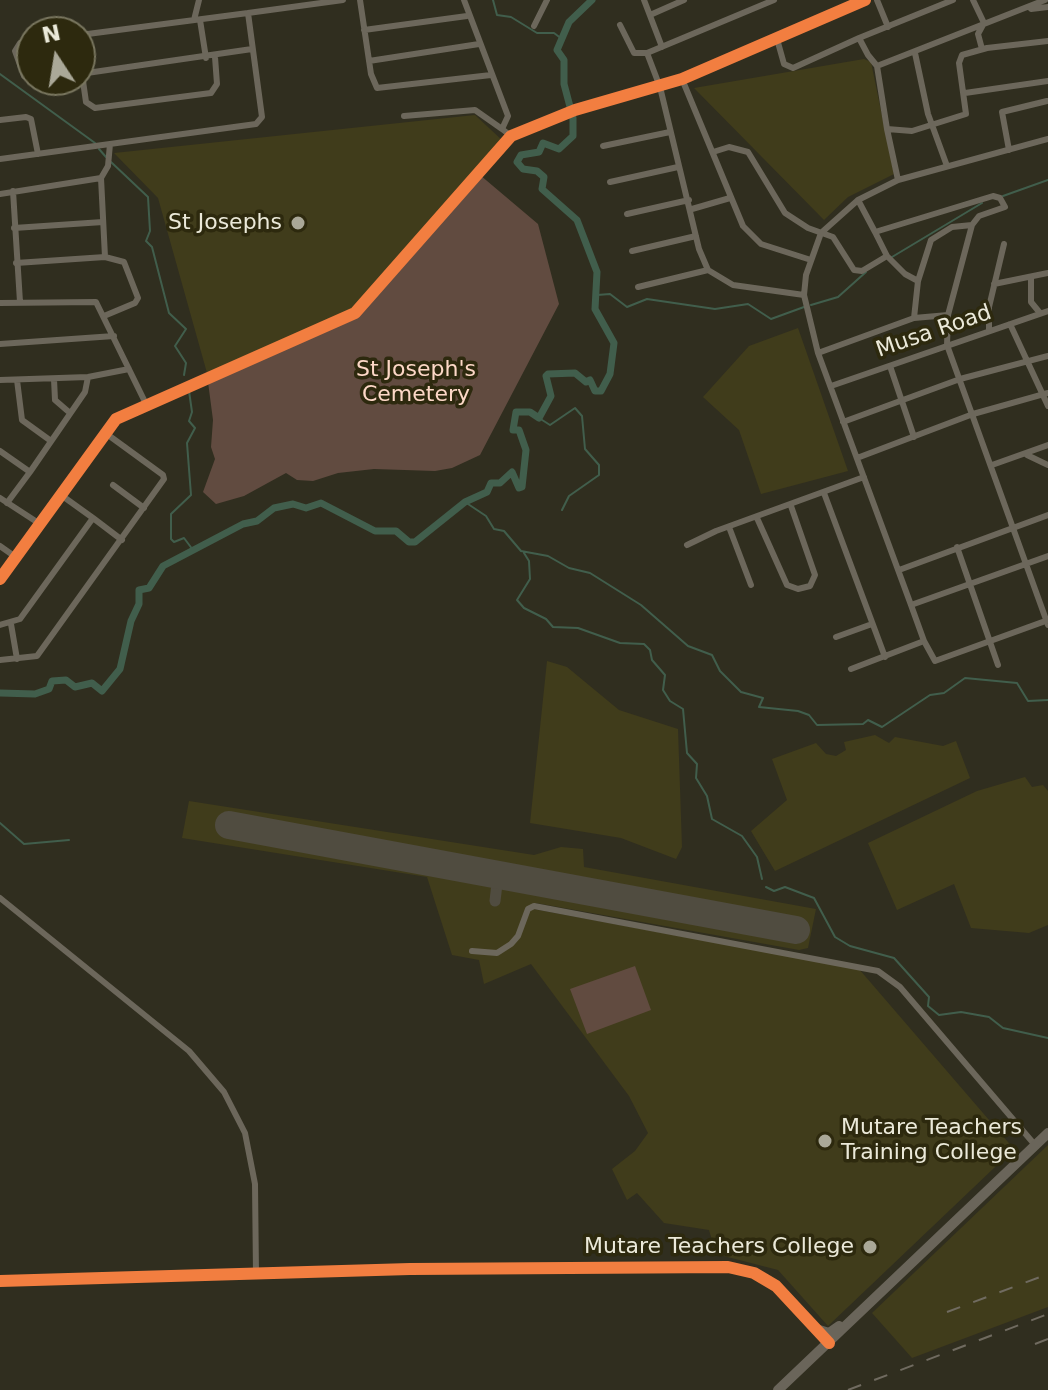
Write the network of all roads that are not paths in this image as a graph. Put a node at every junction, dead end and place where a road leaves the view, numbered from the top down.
1 (199, 0) edge
2 (343, 0) edge
3 (360, 0) edge
4 (464, 0) edge
5 (547, 0) edge
6 (644, 0) edge
7 (684, 0) edge
8 (774, 0) edge
9 (865, 0) edge
10 (877, 0) edge
11 (953, 0) edge
12 (973, 0) edge
13 (1045, 0) edge
14 (293, 3) edge
15 (847, 4) edge
16 (1048, 7) edge
17 (1023, 10) junction
18 (248, 13) junction
19 (650, 15) junction
20 (467, 16) junction
21 (197, 20) junction
22 (984, 23) junction
23 (620, 25) dead end
24 (534, 26) dead end
25 (888, 27) junction
26 (364, 30) junction
27 (96, 33) edge
28 (859, 38) junction
29 (777, 39) junction
30 (1048, 41) edge
31 (479, 44) junction
32 (662, 47) junction
33 (252, 49) junction
34 (982, 49) junction
35 (647, 53) junction
36 (915, 53) junction
37 (215, 57) junction
38 (206, 58) junction
39 (369, 61) junction
40 (877, 66) junction
41 (96, 72) edge
42 (491, 75) junction
43 (682, 79) junction
44 (1048, 81) edge
45 (1038, 83) junction
46 (660, 87) junction
47 (965, 93) junction
48 (85, 96) edge
49 (1047, 102) edge
50 (404, 116) dead end
51 (0, 120) edge
52 (933, 126) junction
53 (502, 129) junction
54 (887, 129) junction
55 (670, 132) junction
56 (511, 136) junction
57 (1046, 140) edge
58 (110, 144) junction
59 (603, 146) dead end
60 (1009, 150) junction
61 (1048, 150) edge
62 (713, 152) junction
63 (38, 154) junction
64 (0, 159) edge
65 (947, 166) junction
66 (678, 167) junction
67 (101, 178) junction
68 (898, 180) junction
69 (610, 182) dead end
70 (13, 191) junction
71 (0, 194) edge
72 (730, 198) junction
73 (689, 200) junction
74 (858, 200) junction
75 (692, 209) junction
76 (627, 214) dead end
77 (103, 222) junction
78 (972, 225) junction
79 (14, 228) junction
80 (875, 232) junction
81 (821, 233) junction
82 (696, 236) junction
83 (1004, 244) dead end
84 (632, 251) dead end
85 (105, 257) junction
86 (890, 258) junction
87 (811, 260) junction
88 (16, 263) junction
89 (708, 270) junction
90 (1048, 273) edge
91 (1031, 279) junction
92 (918, 281) junction
93 (994, 284) junction
94 (638, 287) dead end
95 (804, 295) junction
96 (20, 302) junction
97 (0, 303) edge
98 (1044, 312) edge
99 (948, 315) junction
100 (104, 316) junction
101 (914, 318) junction
102 (1010, 324) junction
103 (989, 331) junction
104 (114, 336) junction
105 (0, 344) edge
106 (947, 345) junction
107 (818, 353) junction
108 (1048, 356) edge
109 (1028, 362) junction
110 (890, 366) junction
111 (129, 369) junction
112 (88, 377) junction
113 (54, 379) junction
114 (960, 379) junction
115 (0, 380) edge
116 (17, 380) junction
117 (831, 386) junction
118 (1045, 393) edge
119 (902, 401) junction
120 (147, 406) junction
121 (1048, 406) edge
122 (70, 413) junction
123 (973, 414) junction
124 (843, 422) junction
125 (104, 432) junction
126 (914, 437) junction
127 (51, 441) junction
128 (1048, 445) edge
129 (0, 451) edge
130 (1027, 455) junction
131 (857, 458) junction
132 (992, 465) junction
133 (1048, 465) edge
134 (30, 472) junction
135 (864, 477) junction
136 (113, 485) dead end
137 (824, 493) junction
138 (61, 495) junction
139 (3, 500) edge
140 (791, 506) junction
141 (144, 508) junction
142 (1048, 515) edge
143 (93, 518) junction
144 (757, 518) junction
145 (40, 524) junction
146 (729, 527) junction
147 (1014, 527) junction
148 (122, 540) junction
149 (687, 545) dead end
150 (0, 546) edge
151 (957, 547) junction
152 (1048, 556) edge
153 (17, 558) junction
154 (1027, 564) junction
155 (899, 570) junction
156 (0, 579) edge
157 (971, 584) junction
158 (751, 585) dead end
159 (911, 605) junction
160 (1048, 622) edge
161 (11, 624) junction
162 (872, 624) junction
163 (0, 625) edge
164 (836, 637) dead end
165 (924, 641) junction
166 (990, 641) junction
167 (885, 657) junction
168 (17, 659) junction
169 (0, 660) edge
170 (998, 665) dead end
171 (851, 669) dead end
172 (0, 898) edge
173 (472, 951) dead end
174 (1048, 1133) edge
175 (1035, 1145) junction
176 (256, 1274) junction
177 (0, 1281) edge
178 (873, 1300) junction
179 (816, 1329) junction
180 (829, 1343) junction
181 (778, 1390) edge

1 - 21 street
2 - 14 street
3 - 26 street
4 - 20 street
5 - 24 street
6 - 19 street
7 - 19 street
8 - 32 street
9 - 15 street
10 - 25 street
11 - 25 street
12 - 22 street
13 - 17 street
14 - 18 street
15 - 29 street
16 - 17 street
17 - 22 street
18 - 21 street
18 - 33 street
19 - 32 street
20 - 26 street
20 - 31 street
21 - 27 street
21 - 38 street
22 - 34 street
22 - 36 street
23 - 35 street
25 - 28 street
26 - 39 street
28 - 29 street
28 - 40 street
29 - 43 street
30 - 34 street
31 - 39 street
31 - 42 street
32 - 35 street
33 - 37 street
33 - 58 street
34 - 47 street
35 - 46 street
36 - 40 street
36 - 52 street
37 - 38 street
37 - 48 street
38 - 41 street
39 - 42 street
40 - 54 street
42 - 53 street
43 - 46 street
43 - 62 street
44 - 45 street
45 - 47 street
45 - 49 street
46 - 55 street
46 - 56 street
47 - 52 street
49 - 60 street
50 - 53 street
51 - 63 street
52 - 54 street
52 - 65 street
53 - 56 street
54 - 68 street
55 - 59 street
55 - 66 street
56 - 120 street
57 - 60 street
57 - 61 street
58 - 63 street
58 - 67 street
60 - 65 street
62 - 72 street
62 - 81 street
63 - 64 street
65 - 68 street
66 - 69 street
66 - 73 street
67 - 70 street
67 - 77 street
68 - 74 street
70 - 71 street
70 - 79 street
72 - 75 street
72 - 87 street
73 - 75 street
73 - 76 street
74 - 80 street
74 - 81 street
75 - 82 street
77 - 79 street
77 - 85 street
78 - 80 street
78 - 92 street
78 - 99 street
79 - 88 street
80 - 86 street
81 - 86 street
81 - 87 street
82 - 84 street
82 - 89 street
83 - 93 street
85 - 88 street
85 - 100 street
86 - 92 street
87 - 95 street
88 - 96 street
89 - 94 street
89 - 95 street
90 - 91 street
91 - 93 street
91 - 98 street
92 - 101 street
93 - 103 street
95 - 107 street
96 - 97 street
96 - 100 street
98 - 102 street, Musa Road
99 - 101 street
99 - 106 street
100 - 104 street
101 - 107 street
102 - 103 street, Musa Road
102 - 109 street
103 - 106 street, Musa Road
104 - 105 street
104 - 111 street
106 - 110 street, Musa Road
106 - 114 street
107 - 117 street
108 - 109 street
109 - 114 street
109 - 118 street
110 - 117 street, Musa Road
110 - 119 street
111 - 112 street
111 - 120 street
112 - 113 street
112 - 122 street
113 - 116 street
113 - 122 street
114 - 119 street
114 - 123 street
115 - 116 street
116 - 127 street
117 - 124 street
118 - 121 street
118 - 123 street
119 - 124 street
119 - 126 street
120 - 125 street
122 - 127 street
123 - 126 street
123 - 132 street
124 - 131 street
125 - 138 street
125 - 141 street
126 - 131 street
127 - 134 street
128 - 130 street
129 - 134 street
130 - 132 street
130 - 133 street
131 - 135 street
132 - 147 street
134 - 139 street
135 - 137 street
135 - 155 street
136 - 141 street
137 - 140 street
137 - 162 street
138 - 143 street
138 - 145 street
139 - 145 street
140 - 144 street
140 - 144 street
141 - 148 street
142 - 147 street
143 - 148 street
143 - 161 street
144 - 146 street
145 - 153 street
146 - 149 street
146 - 158 street
147 - 151 street
147 - 154 street
148 - 168 street
150 - 153 street
151 - 155 street
151 - 157 street
152 - 154 street
153 - 156 street
154 - 157 street
154 - 160 street
155 - 159 street
157 - 159 street
157 - 166 street
159 - 165 street
160 - 166 street
161 - 163 street
161 - 168 street
162 - 164 street
162 - 167 street
165 - 166 street
165 - 167 street
166 - 170 street
167 - 171 street
168 - 169 street
172 - 176 street
173 - 175 street
174 - 175 highway
175 - 178 highway
176 - 177 street
176 - 179 street
178 - 179 highway
178 - 180 highway
179 - 180 street
180 - 181 highway

